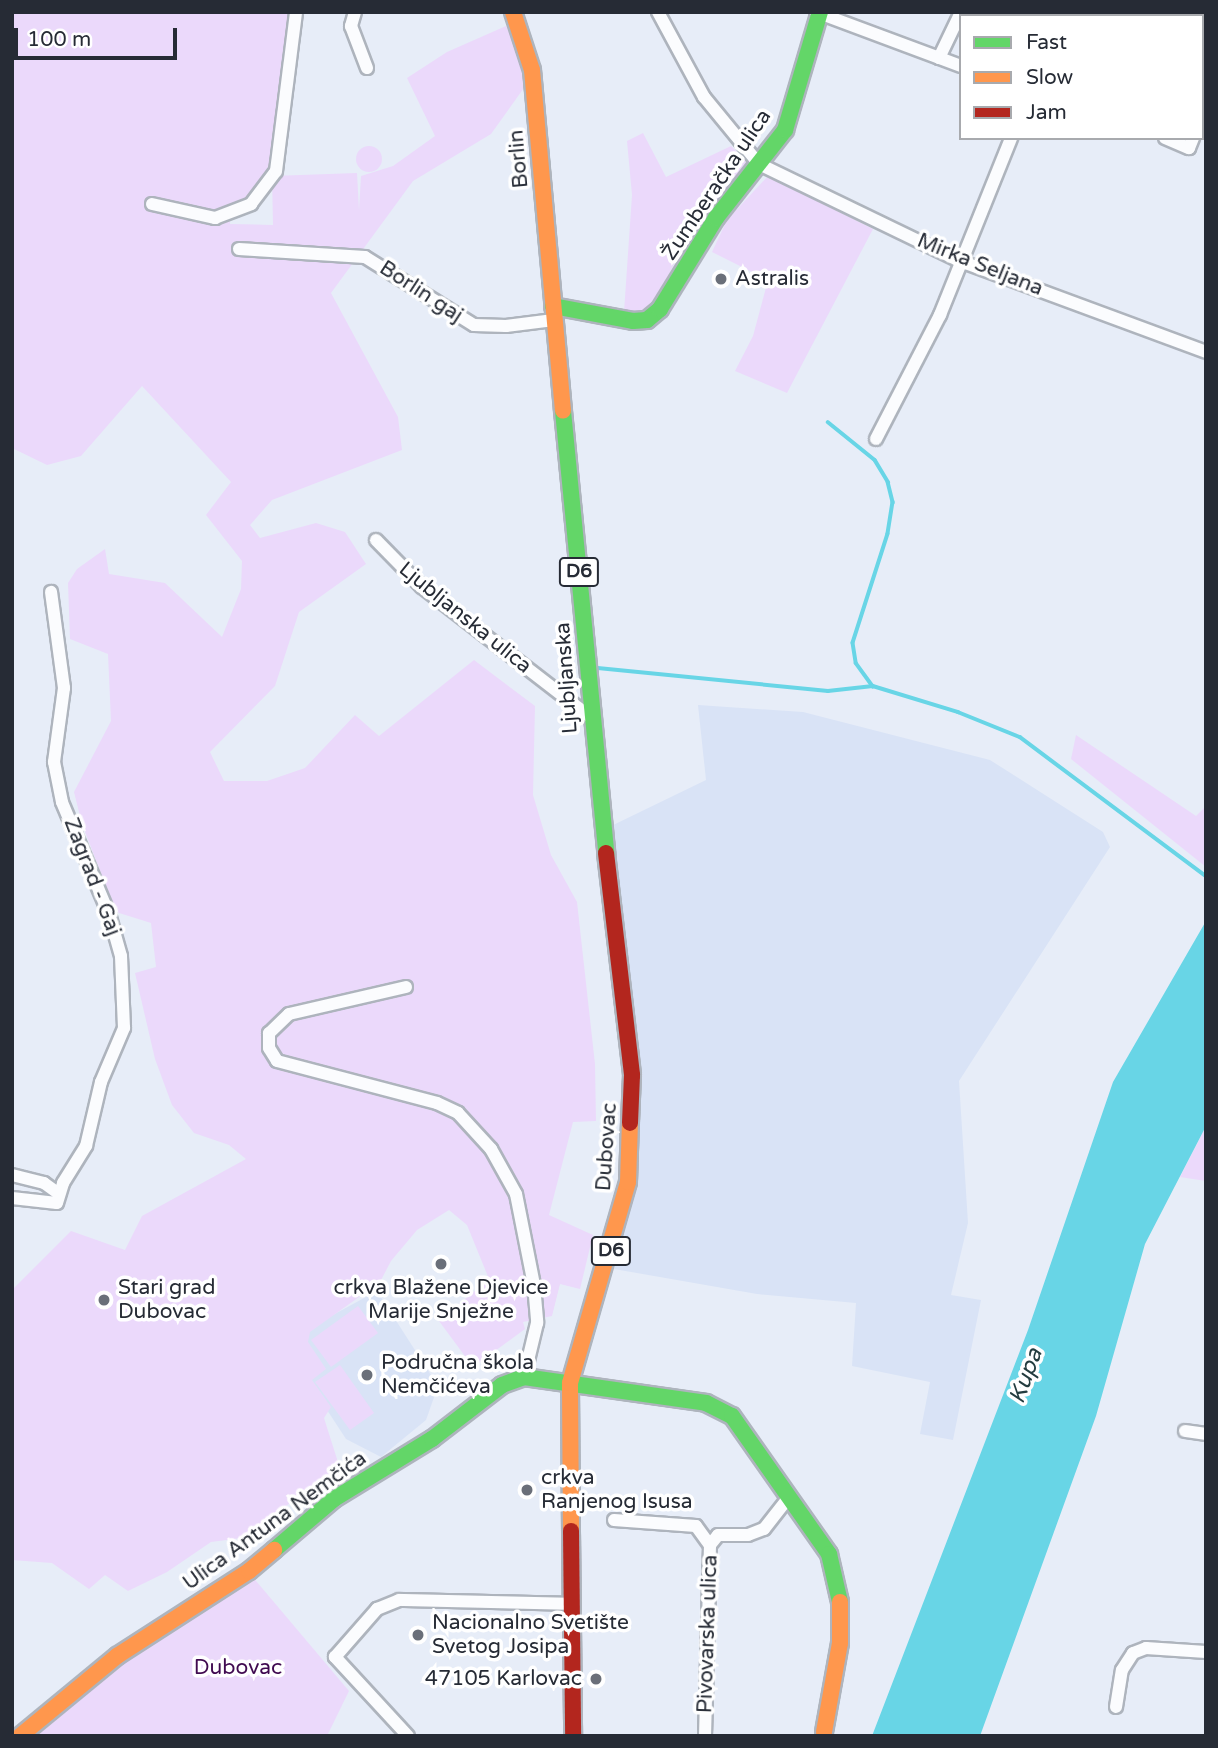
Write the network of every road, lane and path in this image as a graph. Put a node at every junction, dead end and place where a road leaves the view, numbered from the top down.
1 (296, 12) edge
2 (355, 12) edge
3 (513, 12) edge
4 (658, 12) edge
5 (818, 13) edge
6 (959, 16) edge
7 (939, 58) junction
8 (959, 65) edge
9 (367, 68) dead end
10 (1011, 140) edge
11 (1170, 140) edge
12 (1192, 140) edge
13 (759, 164) junction
14 (152, 204) dead end
15 (239, 249) dead end
16 (960, 261) junction
17 (553, 313) junction
18 (1206, 352) edge
19 (876, 439) dead end
20 (376, 540) dead end
21 (51, 592) dead end
22 (590, 717) junction
23 (604, 838) joint
24 (406, 987) dead end
25 (12, 1175) edge
26 (12, 1198) edge
27 (57, 1198) junction
28 (524, 1377) junction
29 (570, 1383) junction
30 (1185, 1431) dead end
31 (1206, 1434) edge
32 (787, 1500) junction
33 (614, 1520) dead end
34 (710, 1545) junction
35 (572, 1604) junction
36 (1206, 1652) edge
37 (1116, 1707) dead end
38 (824, 1732) dead end
39 (20, 1736) edge
40 (408, 1736) edge
41 (573, 1736) edge
42 (705, 1736) edge

1 - 14 street
2 - 9 street
3 - 17 main road, Borlin / D6
4 - 13 street
5 - 7 street
5 - 13 main road, Žumberačka ulica
6 - 7 street
7 - 8 street
10 - 16 street
11 - 12 street
13 - 16 street, Mirka Seljana
13 - 17 main road, Žumberačka ulica
15 - 17 street, Borlin gaj
16 - 18 street, Mirka Seljana
16 - 19 street
17 - 22 main road, Ljubljanska / D6
20 - 22 street, Ljubljanska ulica
21 - 27 street, Zagrad - Gaj
22 - 23 main road, Ljubljanska / D6
23 - 29 main road, Dubovac / D6
24 - 28 street
25 - 27 street
26 - 27 street
28 - 29 main road
28 - 39 main road, Ulica Antuna Nemčića
29 - 32 main road
29 - 35 main road, Dubovac / D6
30 - 31 street
32 - 34 street, Pivovarska ulica
32 - 38 main road
33 - 34 street
34 - 42 street, Pivovarska ulica
35 - 40 street
35 - 41 main road, Dubovac / D6
36 - 37 street

